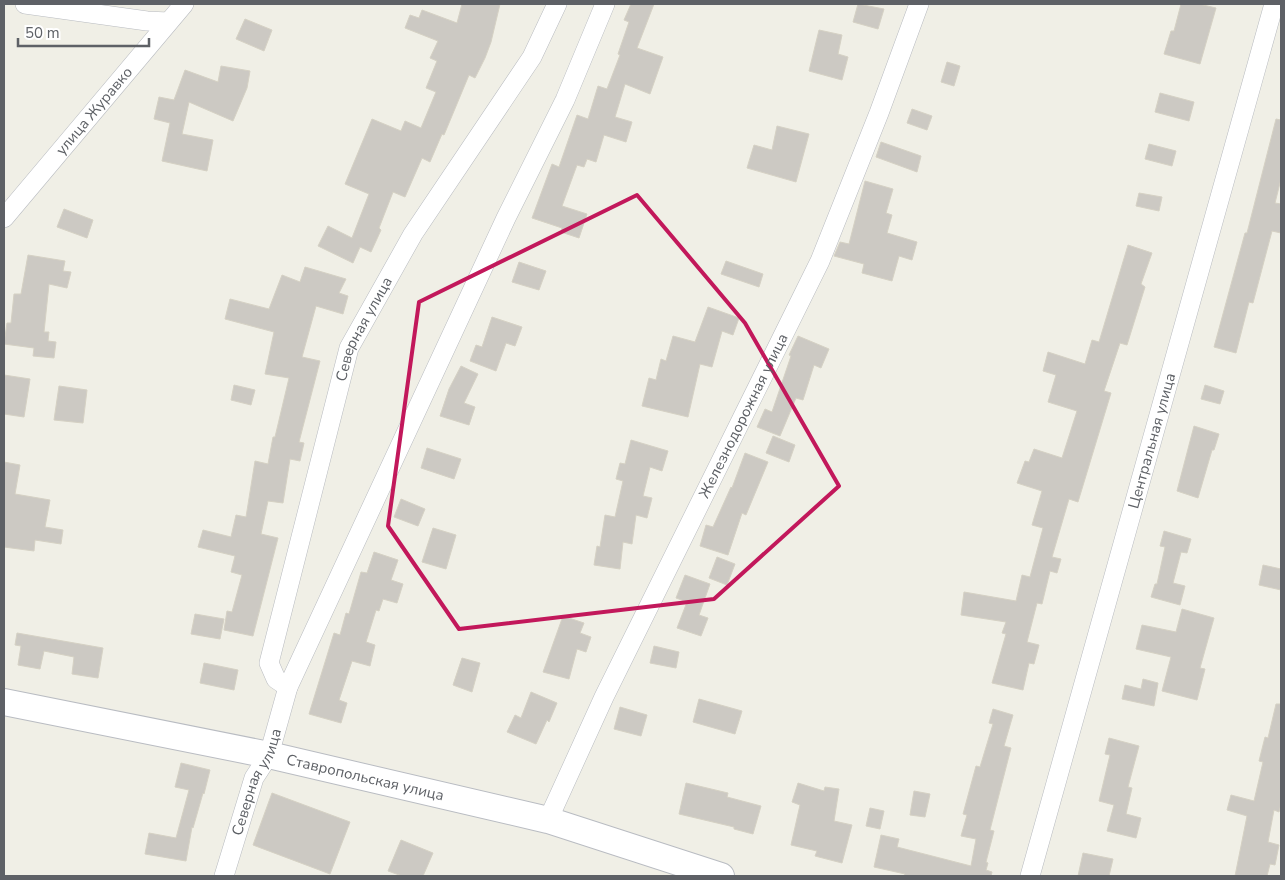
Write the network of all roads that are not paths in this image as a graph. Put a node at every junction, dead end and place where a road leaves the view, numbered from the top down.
1 (24, 4) edge
2 (184, 4) edge
3 (557, 4) edge
4 (605, 4) edge
5 (919, 4) edge
6 (1274, 4) edge
7 (168, 22) junction
8 (4, 218) edge
9 (288, 687) junction
10 (4, 702) edge
11 (269, 755) junction
12 (548, 820) junction
13 (224, 876) edge
14 (721, 876) edge
15 (1030, 876) edge

1 - 7 street
2 - 7 street, улица Журавко
3 - 9 street, Северная улица
4 - 9 street, Северная улица
5 - 12 street, Железнодорожная улица
6 - 15 street, Центральная улица
7 - 8 street, улица Журавко
9 - 11 street, Северная улица
10 - 11 street, Ставропольская улица
11 - 12 street, Ставропольская улица
11 - 13 street, Северная улица
12 - 14 street, Ставропольская улица

